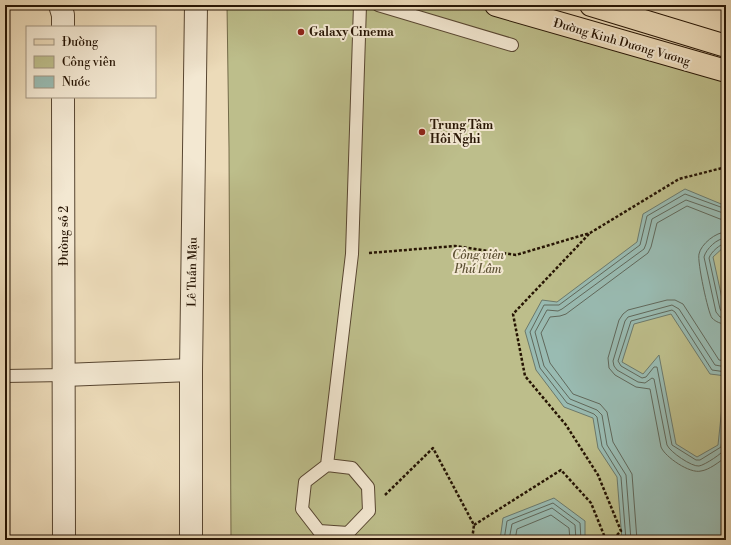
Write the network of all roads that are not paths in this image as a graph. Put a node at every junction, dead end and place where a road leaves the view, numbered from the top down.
1 (60, 5) edge
2 (196, 5) edge
3 (360, 5) edge
4 (378, 5) edge
5 (496, 5) edge
6 (591, 5) edge
7 (63, 26) edge
8 (512, 45) dead end
9 (726, 46) edge
10 (726, 71) edge
11 (63, 98) edge
12 (191, 370) junction
13 (64, 375) junction
14 (5, 376) edge
15 (327, 465) junction
16 (317, 535) edge
17 (64, 540) edge
18 (191, 540) edge

1 - 7 street
2 - 12 street, Lê Tuấn Mậu
3 - 15 lane
4 - 8 lane
5 - 10 main road, Đường Kinh Dương Vương
6 - 9 main road, Đường Kinh Dương Vương
11 - 13 street, Đường số 2
12 - 13 street
12 - 18 street, Lê Tuấn Mậu
13 - 14 lane
13 - 17 street, Đường số 2
15 - 16 lane
15 - 16 lane

